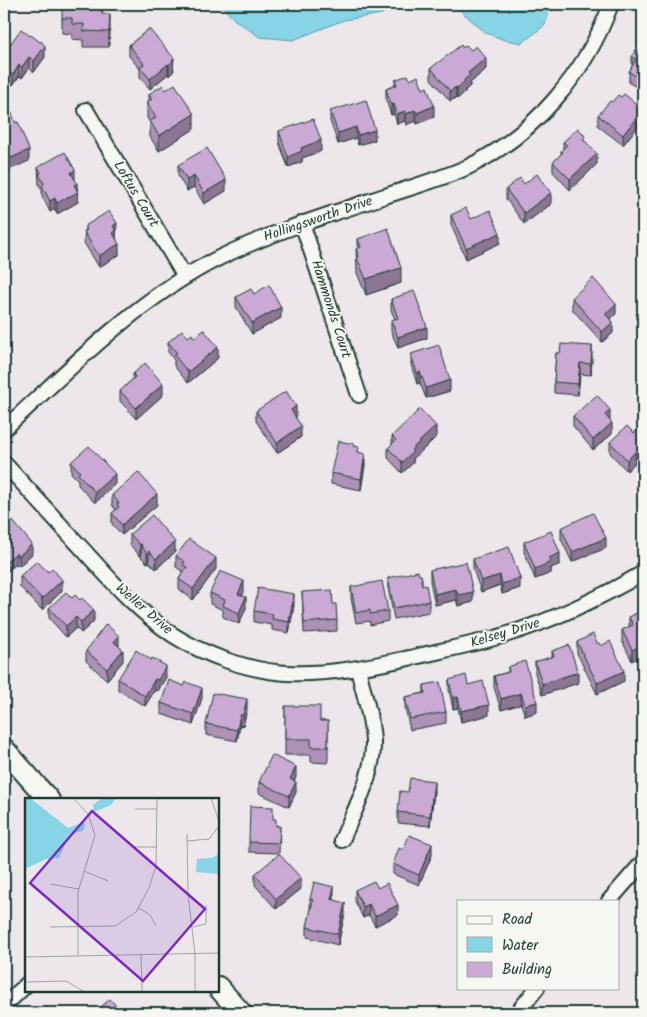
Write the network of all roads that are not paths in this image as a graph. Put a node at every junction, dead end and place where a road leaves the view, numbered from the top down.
1 (611, 4) edge
2 (86, 110) dead end
3 (302, 223) junction
4 (186, 277) junction
5 (359, 395) dead end
6 (4, 429) edge
7 (4, 463) edge
8 (643, 573) edge
9 (358, 668) junction
10 (4, 749) edge
11 (47, 798) edge
12 (342, 840) dead end
13 (643, 862) edge
14 (610, 900) edge
15 (25, 987) edge
16 (219, 988) edge
17 (535, 990) edge
18 (4, 1006) edge
19 (241, 1013) edge
20 (517, 1013) edge

1 - 3 street, Hollingsworth Drive
2 - 4 street, Loftus Court
3 - 4 street, Hollingsworth Drive
3 - 5 street, Hammonds Court
4 - 6 street, Hollingsworth Drive
7 - 9 street, Weller Drive
8 - 9 street, Kelsey Drive
9 - 12 street
10 - 11 street
13 - 14 street
15 - 18 street
16 - 19 street
17 - 20 street

